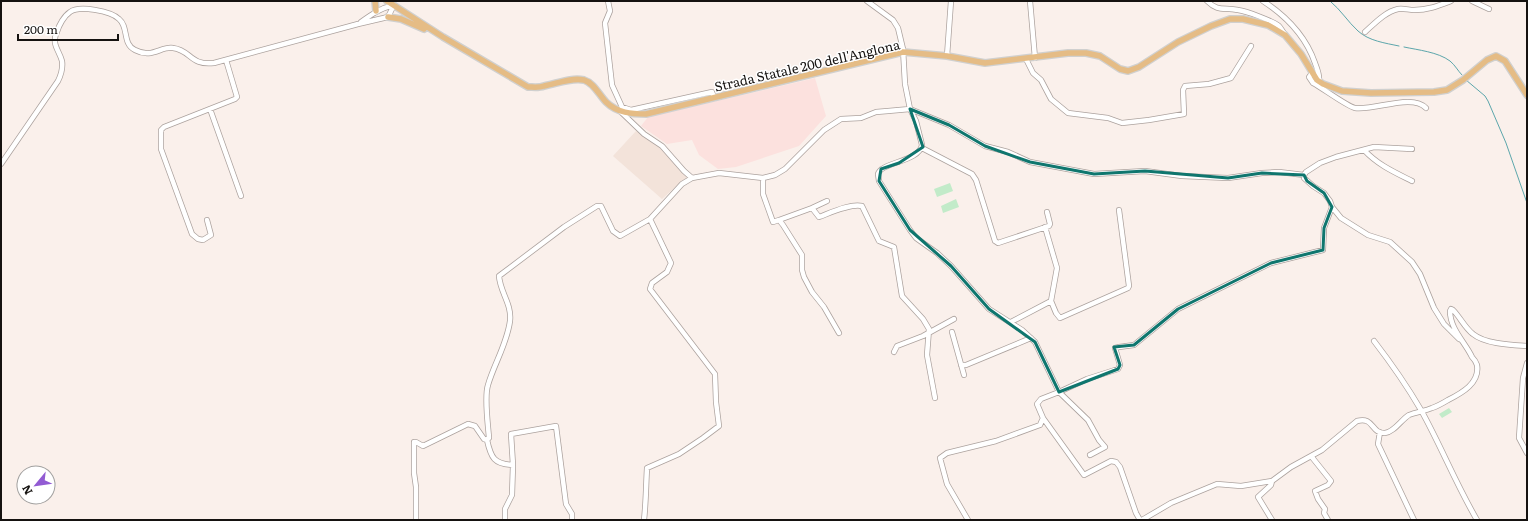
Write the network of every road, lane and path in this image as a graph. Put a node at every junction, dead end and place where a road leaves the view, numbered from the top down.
1 (375, 1) edge
2 (387, 1) edge
3 (608, 1) edge
4 (867, 1) edge
5 (951, 1) edge
6 (1030, 1) edge
7 (1207, 1) edge
8 (1263, 1) edge
9 (1451, 1) edge
10 (1472, 1) edge
11 (394, 5) junction
12 (1489, 9) dead end
13 (376, 11) junction
14 (388, 17) junction
15 (358, 24) junction
16 (1365, 32) dead end
17 (1285, 35) junction
18 (442, 37) junction
19 (901, 41) junction
20 (1251, 46) dead end
21 (903, 52) junction
22 (913, 53) junction
23 (894, 54) junction
24 (946, 56) junction
25 (1035, 58) junction
26 (1026, 59) junction
27 (226, 60) junction
28 (1312, 72) junction
29 (1319, 82) junction
30 (1527, 95) edge
31 (714, 97) junction
32 (1426, 108) dead end
33 (210, 109) junction
34 (910, 109) junction
35 (618, 110) junction
36 (922, 148) junction
37 (1412, 149) dead end
38 (1364, 150) junction
39 (1, 164) edge
40 (1304, 175) junction
41 (692, 178) junction
42 (763, 178) junction
43 (1412, 181) dead end
44 (241, 196) dead end
45 (827, 201) dead end
46 (1332, 206) junction
47 (812, 208) junction
48 (1119, 210) dead end
49 (1046, 212) dead end
50 (650, 219) junction
51 (207, 220) dead end
52 (779, 220) junction
53 (1045, 228) junction
54 (1051, 301) junction
55 (954, 319) dead end
56 (1011, 322) junction
57 (928, 332) junction
58 (952, 332) dead end
59 (839, 333) dead end
60 (1031, 338) junction
61 (1374, 341) dead end
62 (1462, 341) junction
63 (1527, 346) edge
64 (894, 352) dead end
65 (1527, 363) edge
66 (961, 365) junction
67 (964, 375) dead end
68 (1059, 392) junction
69 (935, 398) dead end
70 (1421, 411) junction
71 (1042, 418) junction
72 (1380, 432) junction
73 (486, 440) junction
74 (1527, 453) edge
75 (1090, 455) dead end
76 (1311, 456) junction
77 (513, 465) junction
78 (1272, 481) junction
79 (416, 520) edge
80 (505, 520) edge
81 (572, 520) edge
82 (644, 520) edge
83 (968, 520) edge
84 (1141, 520) edge
85 (1272, 520) edge
86 (1328, 520) edge
87 (1414, 520) edge
88 (1477, 520) edge

1 - 13 main road
2 - 11 main road, Strada Statale 200 dell'Anglona
3 - 31 street
4 - 19 street
5 - 24 street
6 - 25 street
7 - 17 street
8 - 29 street
9 - 16 street
10 - 12 street
11 - 13 street
11 - 14 street
11 - 18 main road, Strada Statale 200 dell'Anglona
13 - 15 street
14 - 15 street
14 - 18 main road
15 - 27 street
17 - 25 main road, Strada Statale 200 dell'Anglona
17 - 28 main road, Strada Statale 200 dell'Anglona
18 - 35 main road, Strada Statale 200 dell'Anglona
19 - 21 street
19 - 22 street
19 - 23 street
20 - 26 street
21 - 22 main road, Strada Statale 200 dell'Anglona
21 - 23 main road, Strada Statale 200 dell'Anglona
21 - 34 street
22 - 24 main road, Strada Statale 200 dell'Anglona
23 - 31 main road, Strada Statale 200 dell'Anglona
24 - 26 main road, Strada Statale 200 dell'Anglona
25 - 26 main road, Strada Statale 200 dell'Anglona
27 - 33 street
27 - 39 street
28 - 29 main road, Strada Statale 200 dell'Anglona
28 - 32 street
29 - 30 main road
31 - 35 main road, Strada Statale 200 dell'Anglona
33 - 44 street
33 - 51 street
34 - 36 street
34 - 40 street
34 - 42 street
35 - 41 street
36 - 53 street
36 - 56 street
37 - 38 street
38 - 40 street
38 - 43 street
40 - 46 street
41 - 42 street
41 - 50 street
42 - 52 street
45 - 47 street
46 - 62 street
46 - 68 street
47 - 52 street
47 - 57 street
48 - 54 street
49 - 53 street
50 - 73 street
50 - 82 street
52 - 59 street
53 - 54 street
54 - 56 street
55 - 57 street
56 - 60 street
57 - 64 street
57 - 69 street
58 - 66 street
60 - 66 street
60 - 68 street
61 - 70 street
62 - 63 street
62 - 70 street
65 - 74 street
66 - 67 street
68 - 71 street
68 - 75 street
70 - 72 street
70 - 88 street
71 - 83 street
71 - 84 street
72 - 76 street
72 - 87 street
73 - 77 street
73 - 79 street
76 - 78 street
76 - 86 street
77 - 80 street
77 - 81 street
78 - 84 street
78 - 85 street

